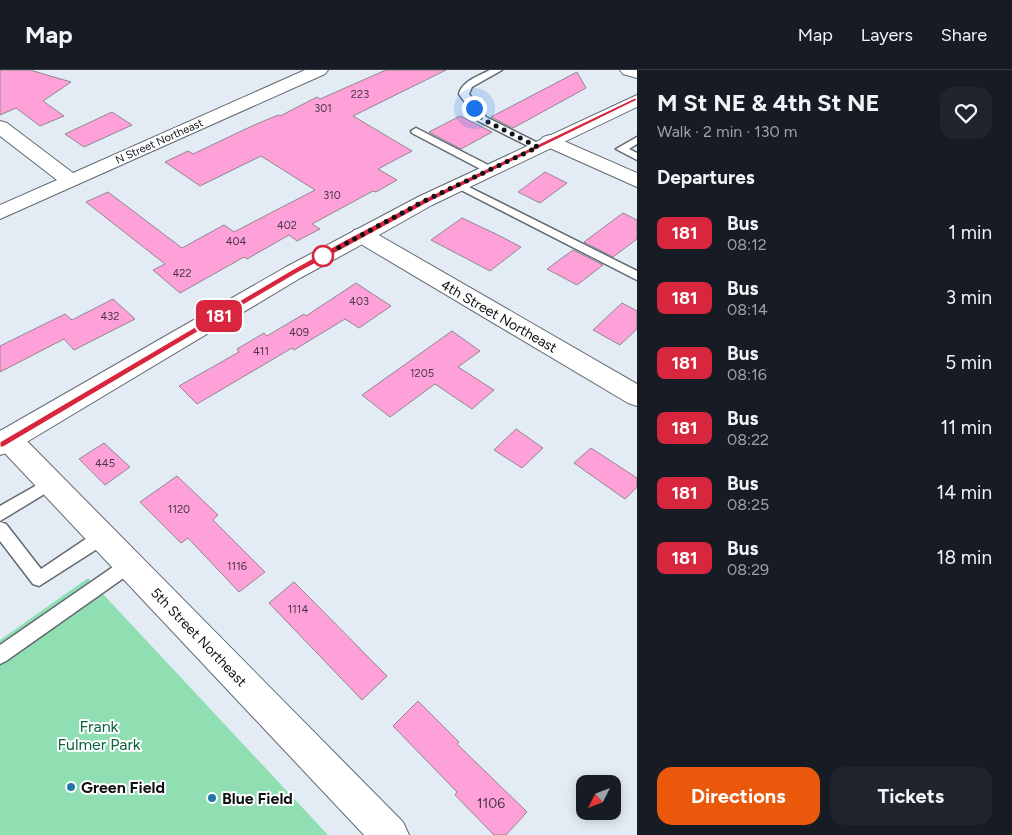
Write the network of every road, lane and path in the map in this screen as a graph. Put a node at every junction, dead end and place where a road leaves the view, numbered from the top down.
1 (319, 70) edge
2 (497, 70) edge
3 (629, 70) edge
4 (637, 73) edge
5 (637, 100) edge
6 (0, 127) edge
7 (416, 131) dead end
8 (637, 140) edge
9 (544, 144) junction
10 (637, 157) edge
11 (490, 170) junction
12 (71, 181) junction
13 (637, 181) edge
14 (459, 185) junction
15 (0, 213) edge
16 (362, 235) junction
17 (637, 276) edge
18 (637, 396) edge
19 (4, 442) edge
20 (51, 483) junction
21 (0, 514) edge
22 (0, 529) edge
23 (102, 537) junction
24 (129, 564) junction
25 (0, 655) edge
26 (390, 835) edge

1 - 12 street, N Street Northeast
2 - 9 lane
3 - 4 street
5 - 9 street
6 - 12 street
7 - 11 lane
8 - 10 lane
9 - 11 street
9 - 13 street
11 - 14 street
12 - 15 street, N Street Northeast
14 - 16 street
14 - 17 lane
16 - 18 street, 4th Street Northeast
16 - 19 street
19 - 20 street, 5th Street Northeast
20 - 21 lane
20 - 23 street, 5th Street Northeast
22 - 23 lane
23 - 24 street, 5th Street Northeast
24 - 25 lane
24 - 26 street, 5th Street Northeast

